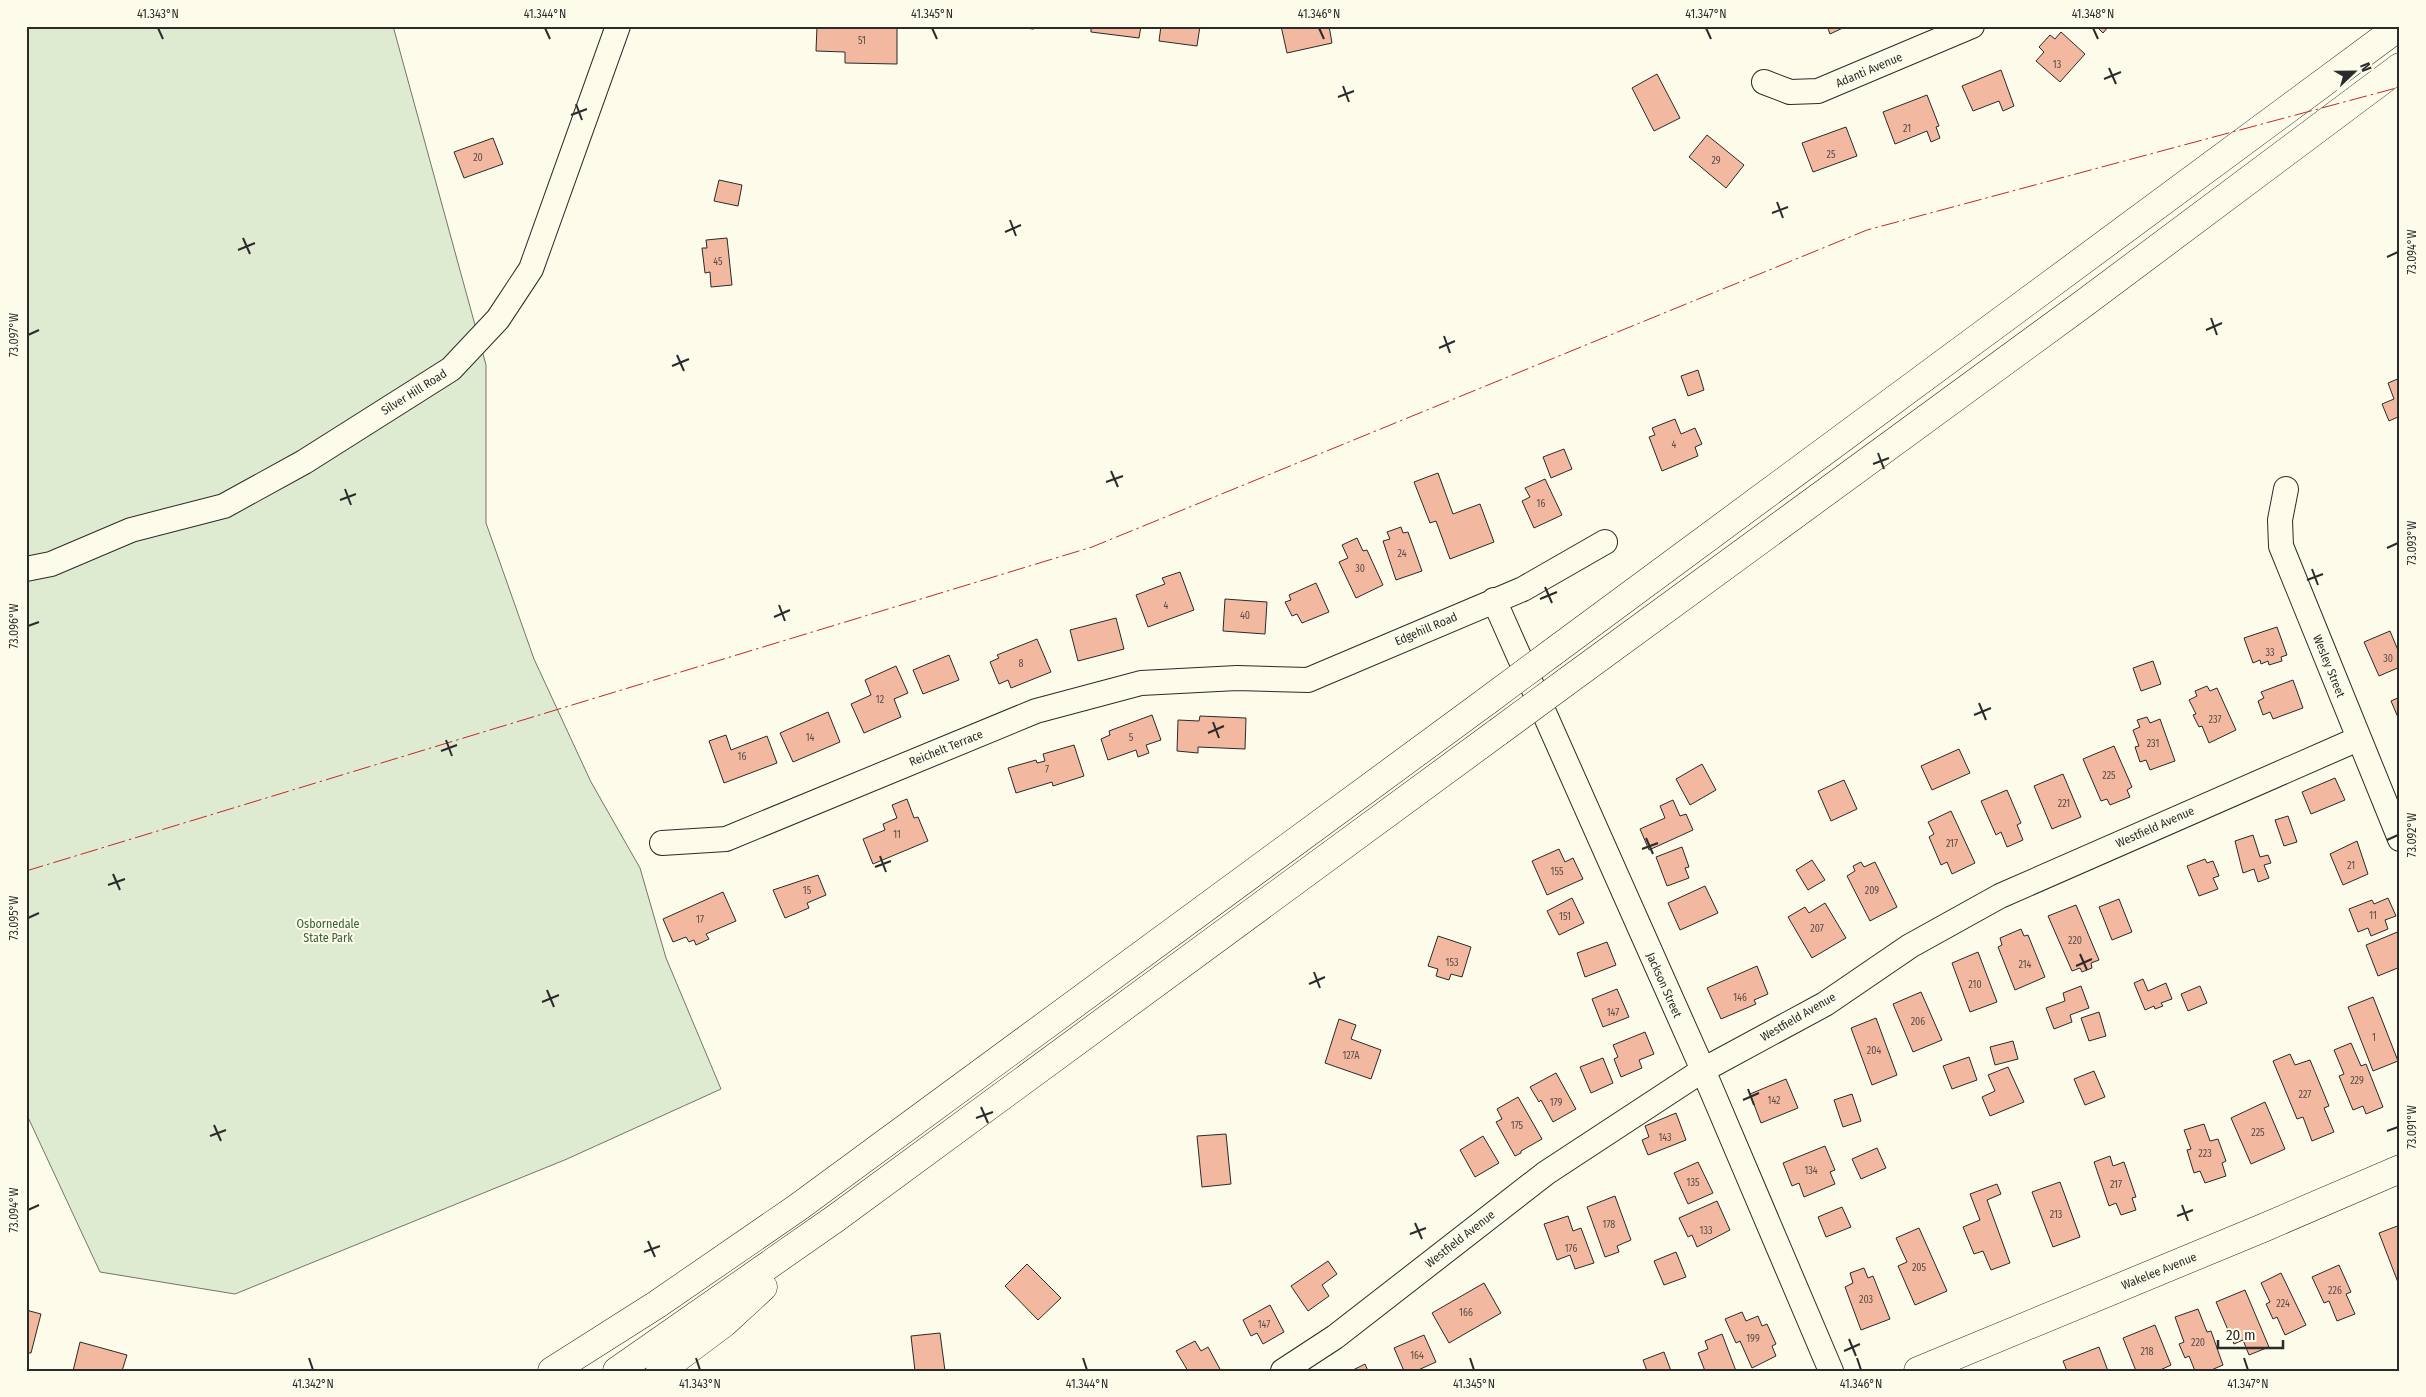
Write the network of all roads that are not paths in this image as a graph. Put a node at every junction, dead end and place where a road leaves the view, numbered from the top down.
1 (618, 26) edge
2 (1972, 26) edge
3 (2400, 26) edge
4 (2400, 67) edge
5 (1764, 82) dead end
6 (2286, 489) dead end
7 (1605, 542) dead end
8 (26, 569) edge
9 (1494, 600) junction
10 (1237, 678) joint
11 (2358, 739) junction
12 (2400, 839) edge
13 (662, 843) dead end
14 (1703, 1070) junction
15 (2400, 1169) edge
16 (836, 1218) junction
17 (552, 1371) edge
18 (617, 1371) edge
19 (660, 1371) edge
20 (1283, 1371) edge
21 (1831, 1371) edge
22 (1918, 1371) edge

1 - 8 street, Silver Hill Road
2 - 5 street, Adanti Avenue
3 - 17 main road, bridge
4 - 16 main road, bridge
6 - 11 street, Wesley Street
7 - 9 street, Edgehill Road
9 - 10 street, Edgehill Road
9 - 14 street, Jackson Street
10 - 13 street, Reichelt Terrace
11 - 12 street, Wesley Street
11 - 14 street, Westfield Avenue
14 - 20 street, Westfield Avenue
14 - 21 street, Jackson Street
15 - 22 main road, Wakelee Avenue
16 - 18 main road
16 - 19 main road

